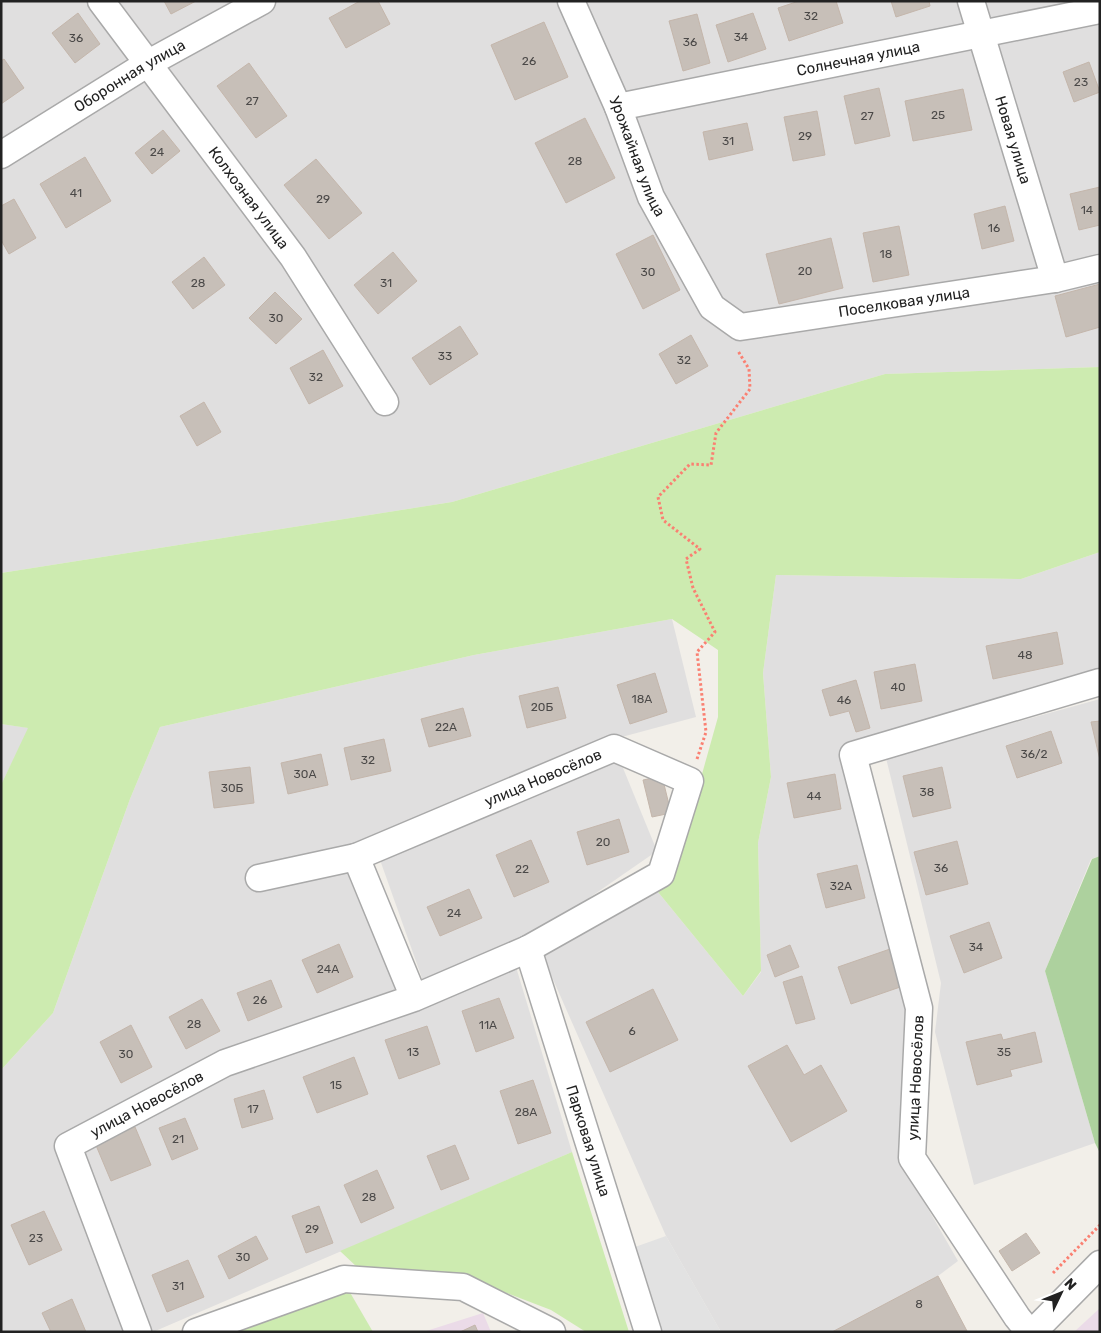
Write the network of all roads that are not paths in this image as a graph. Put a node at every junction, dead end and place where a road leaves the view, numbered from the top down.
1 (101, 1) edge
2 (262, 1) edge
3 (571, 1) edge
4 (971, 1) edge
5 (1100, 10) edge
6 (981, 34) junction
7 (147, 64) junction
8 (618, 107) junction
9 (1, 155) edge
10 (1100, 268) edge
11 (1055, 279) junction
12 (712, 307) joint
13 (385, 402) dead end
14 (1100, 682) edge
15 (356, 857) junction
16 (259, 878) dead end
17 (528, 949) junction
18 (414, 998) junction
19 (1100, 1264) edge
20 (138, 1332) edge
21 (196, 1332) edge
22 (552, 1332) edge
23 (648, 1332) edge
24 (1031, 1332) edge

1 - 7 street, Колхозная улица
2 - 7 street, Оборонная улица
3 - 8 street, Урожайная улица
4 - 6 street, Новая улица
5 - 6 street, Солнечная улица
6 - 8 street, Солнечная улица
6 - 11 street, Новая улица
7 - 9 street, Оборонная улица
7 - 13 street, Колхозная улица
8 - 12 street, Урожайная улица
10 - 11 street, Поселковая улица
11 - 12 street, Поселковая улица
14 - 24 street, улица Новосёлов
15 - 16 street, улица Новосёлов
15 - 17 street, улица Новосёлов
15 - 18 street
17 - 18 street, улица Новосёлов
17 - 23 street, Парковая улица
18 - 20 street, улица Новосёлов
19 - 24 street
21 - 22 street

